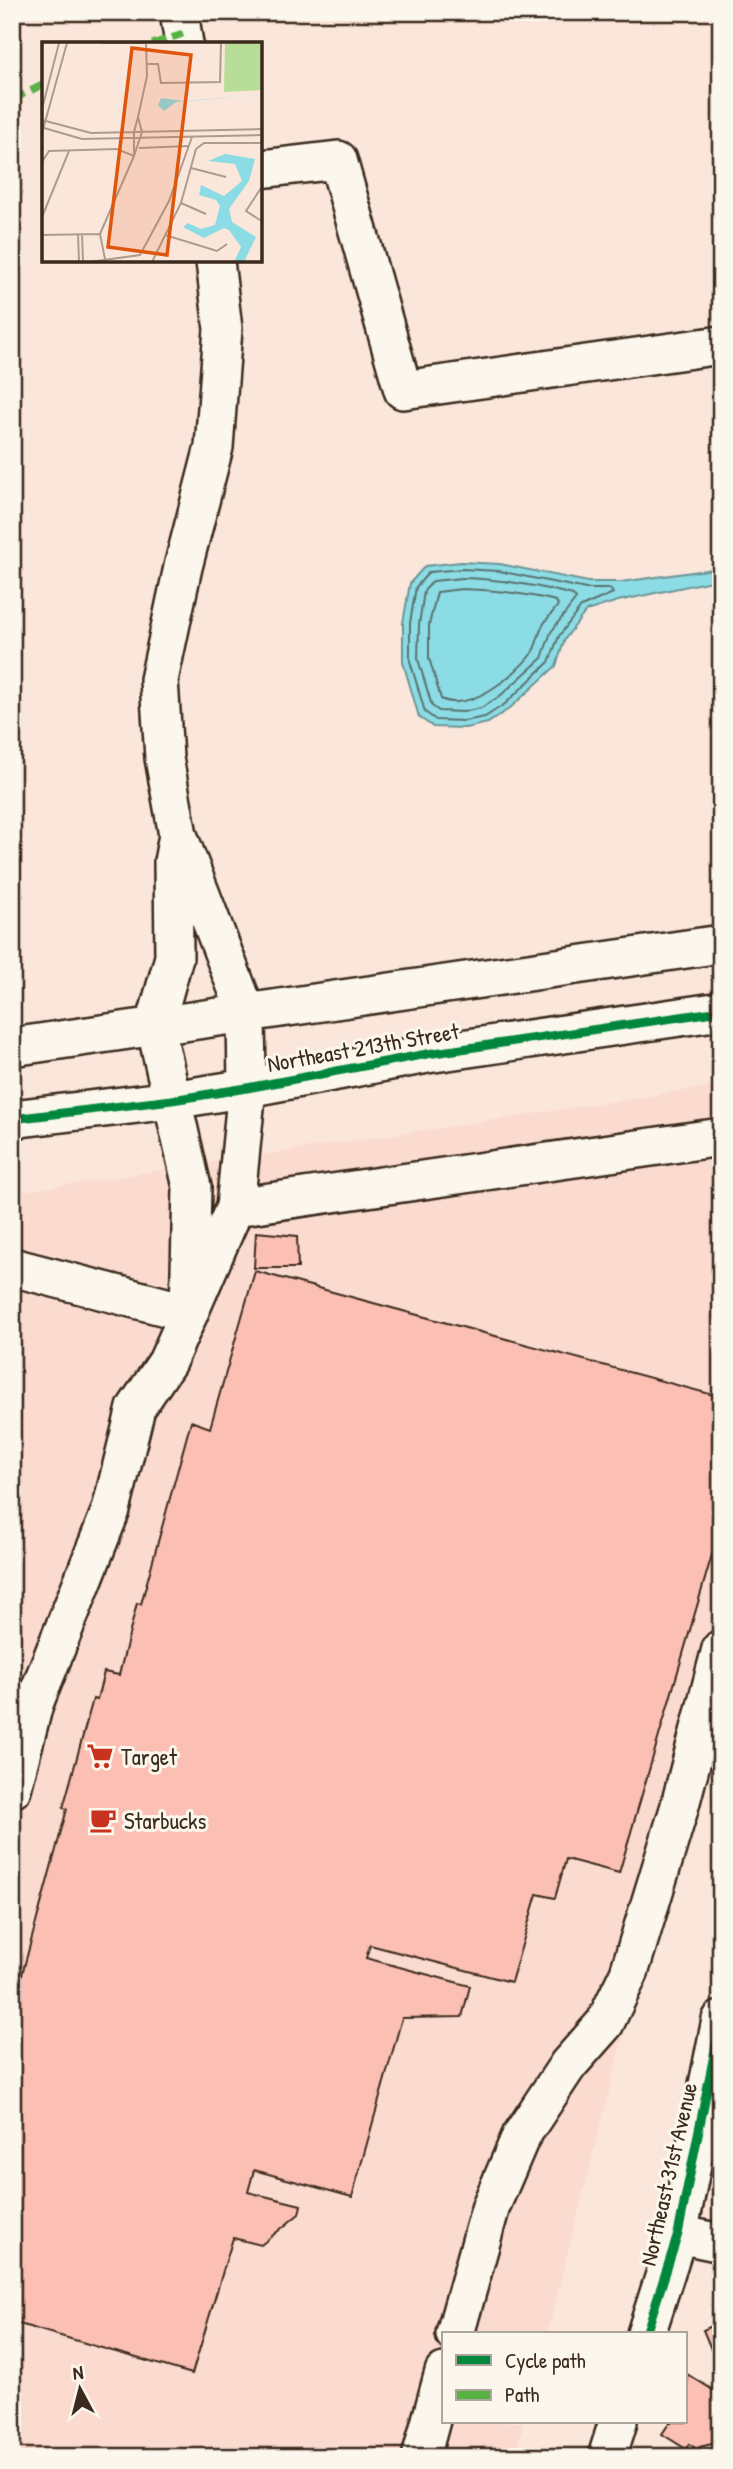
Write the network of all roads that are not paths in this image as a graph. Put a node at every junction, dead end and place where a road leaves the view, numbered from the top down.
1 (179, 12) edge
2 (184, 42) edge
3 (262, 169) edge
4 (215, 262) edge
5 (721, 345) edge
6 (178, 835) junction
7 (721, 944) edge
8 (721, 1011) edge
9 (246, 1012) junction
10 (155, 1025) junction
11 (12, 1047) edge
12 (247, 1088) junction
13 (172, 1100) junction
14 (12, 1119) edge
15 (721, 1137) edge
16 (236, 1207) junction
17 (12, 1267) edge
18 (188, 1313) junction
19 (721, 1649) edge
20 (12, 1789) edge
21 (721, 2020) edge
22 (678, 2234) junction
23 (721, 2243) edge
24 (456, 2332) edge
25 (647, 2332) edge
26 (442, 2379) edge
27 (617, 2424) edge
28 (421, 2457) edge
29 (607, 2457) edge

1 - 2 street
3 - 5 street
4 - 6 street
6 - 9 street
6 - 10 street
7 - 9 street
8 - 12 street, Northeast 213th Street
9 - 10 street
9 - 12 street
10 - 11 street
10 - 13 street
12 - 13 street, Northeast 213th Street
12 - 16 street
13 - 14 street, Northeast 213th Street
13 - 18 street
15 - 16 street
16 - 18 street
17 - 18 street
18 - 20 street
19 - 24 street
21 - 22 street, Northeast 31st Avenue
22 - 23 street
22 - 25 street, Northeast 31st Avenue
26 - 28 street
27 - 29 street

